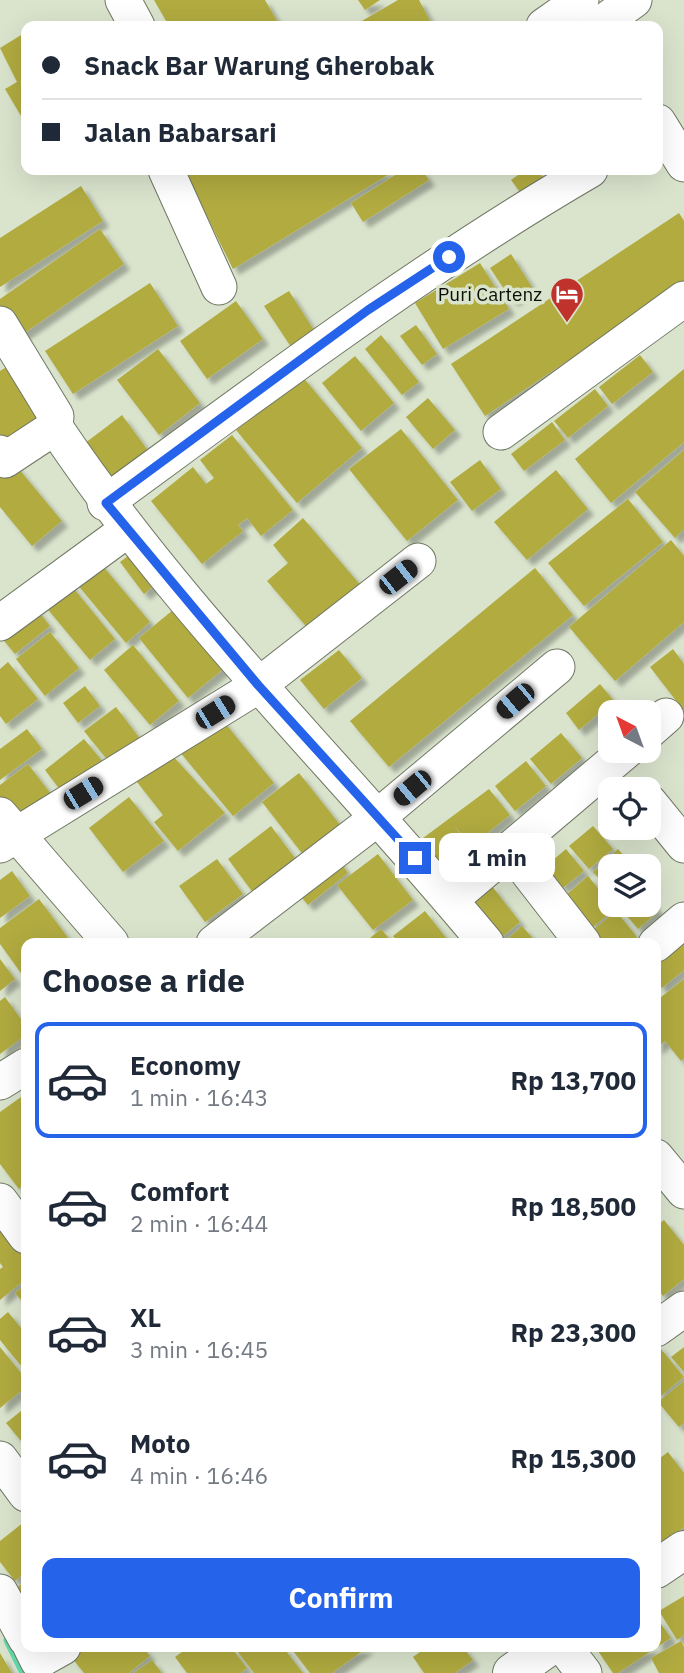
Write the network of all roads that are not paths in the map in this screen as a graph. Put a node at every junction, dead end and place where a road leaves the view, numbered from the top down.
1 (123, 0) edge
2 (582, 0) edge
3 (634, 0) edge
4 (134, 21) edge
5 (551, 21) edge
6 (595, 21) edge
7 (605, 21) edge
8 (663, 132) edge
9 (684, 164) edge
10 (168, 175) edge
11 (581, 175) edge
12 (219, 288) dead end
13 (684, 299) edge
14 (0, 324) edge
15 (55, 422) junction
16 (501, 432) dead end
17 (2, 458) edge
18 (106, 503) junction
19 (127, 530) junction
20 (418, 561) dead end
21 (0, 623) edge
22 (556, 667) dead end
23 (258, 685) junction
24 (612, 763) edge
25 (379, 816) junction
26 (661, 817) edge
27 (6, 831) edge
28 (684, 845) edge
29 (510, 849) junction
30 (450, 900) junction
31 (684, 920) edge
32 (106, 938) edge
33 (220, 938) edge
34 (482, 938) edge
35 (579, 938) edge
36 (661, 940) edge
37 (21, 1069) edge
38 (0, 1082) edge
39 (661, 1163) edge
40 (684, 1191) edge
41 (0, 1201) edge
42 (21, 1229) edge
43 (684, 1309) edge
44 (661, 1325) edge
45 (0, 1458) edge
46 (21, 1487) edge
47 (684, 1550) edge
48 (661, 1566) edge
49 (0, 1592) edge
50 (21, 1630) edge
51 (33, 1652) edge
52 (54, 1652) edge
53 (541, 1652) edge
54 (568, 1652) edge
55 (512, 1673) edge
56 (584, 1673) edge

1 - 4 street
2 - 5 street
2 - 6 street
3 - 7 street
8 - 9 street
10 - 12 street
11 - 18 street
13 - 16 street
14 - 15 street
15 - 17 street
15 - 18 street
18 - 19 street
19 - 21 street
19 - 23 street
20 - 23 street
22 - 25 street
23 - 25 street
23 - 27 street
24 - 29 street
25 - 30 street
25 - 33 street
26 - 28 street
27 - 32 street
29 - 30 street
29 - 35 street
30 - 34 street
31 - 36 street
37 - 38 street
39 - 40 street
41 - 42 street
43 - 44 street
45 - 46 street
47 - 48 street
49 - 50 street
51 - 52 street
53 - 55 street
54 - 56 street

